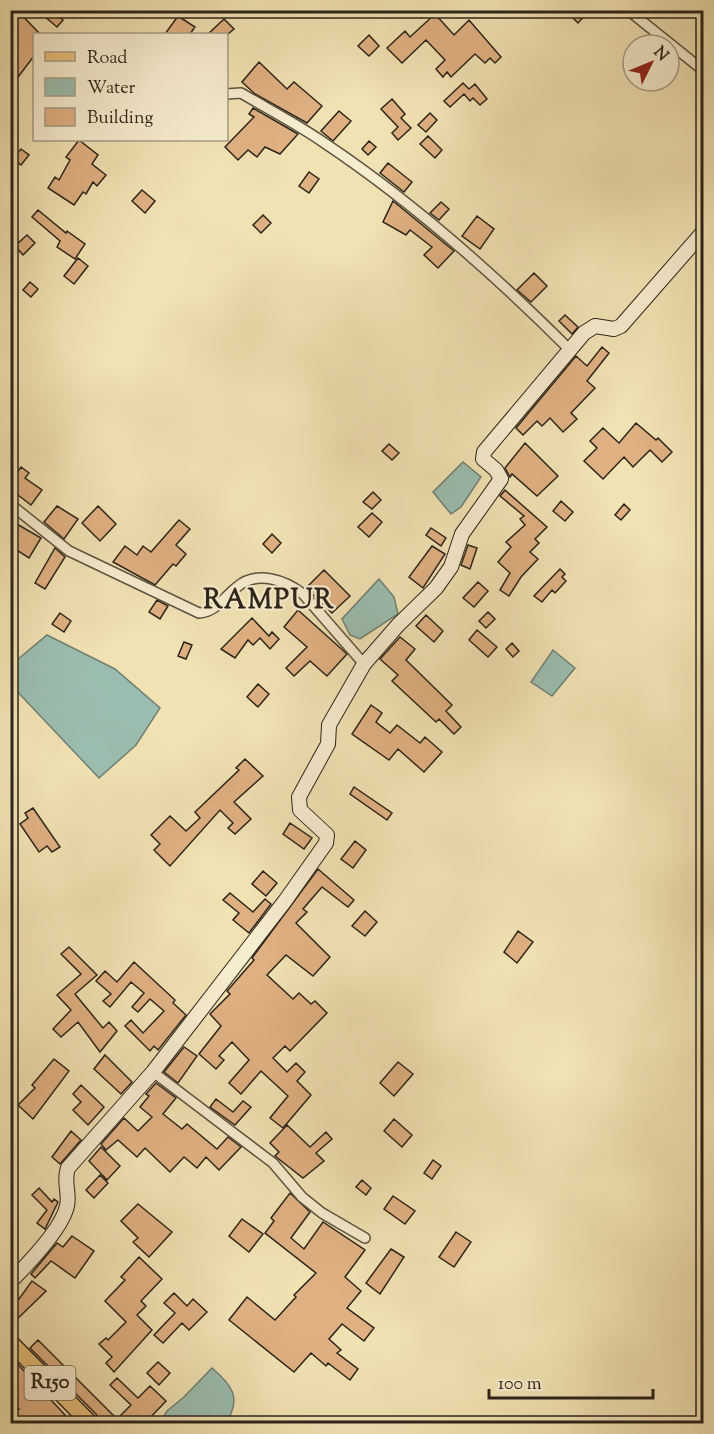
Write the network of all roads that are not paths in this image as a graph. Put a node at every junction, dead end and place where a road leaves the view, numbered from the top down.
1 (628, 10) edge
2 (704, 70) edge
3 (228, 94) edge
4 (704, 231) edge
5 (570, 350) junction
6 (10, 504) edge
7 (364, 664) junction
8 (153, 1072) junction
9 (365, 1238) dead end
10 (10, 1282) edge
11 (10, 1342) edge
12 (91, 1424) edge

1 - 2 street
3 - 5 street
4 - 5 main road
5 - 7 main road
6 - 7 street
7 - 8 main road
8 - 9 street
8 - 10 main road
11 - 12 main road, R150

